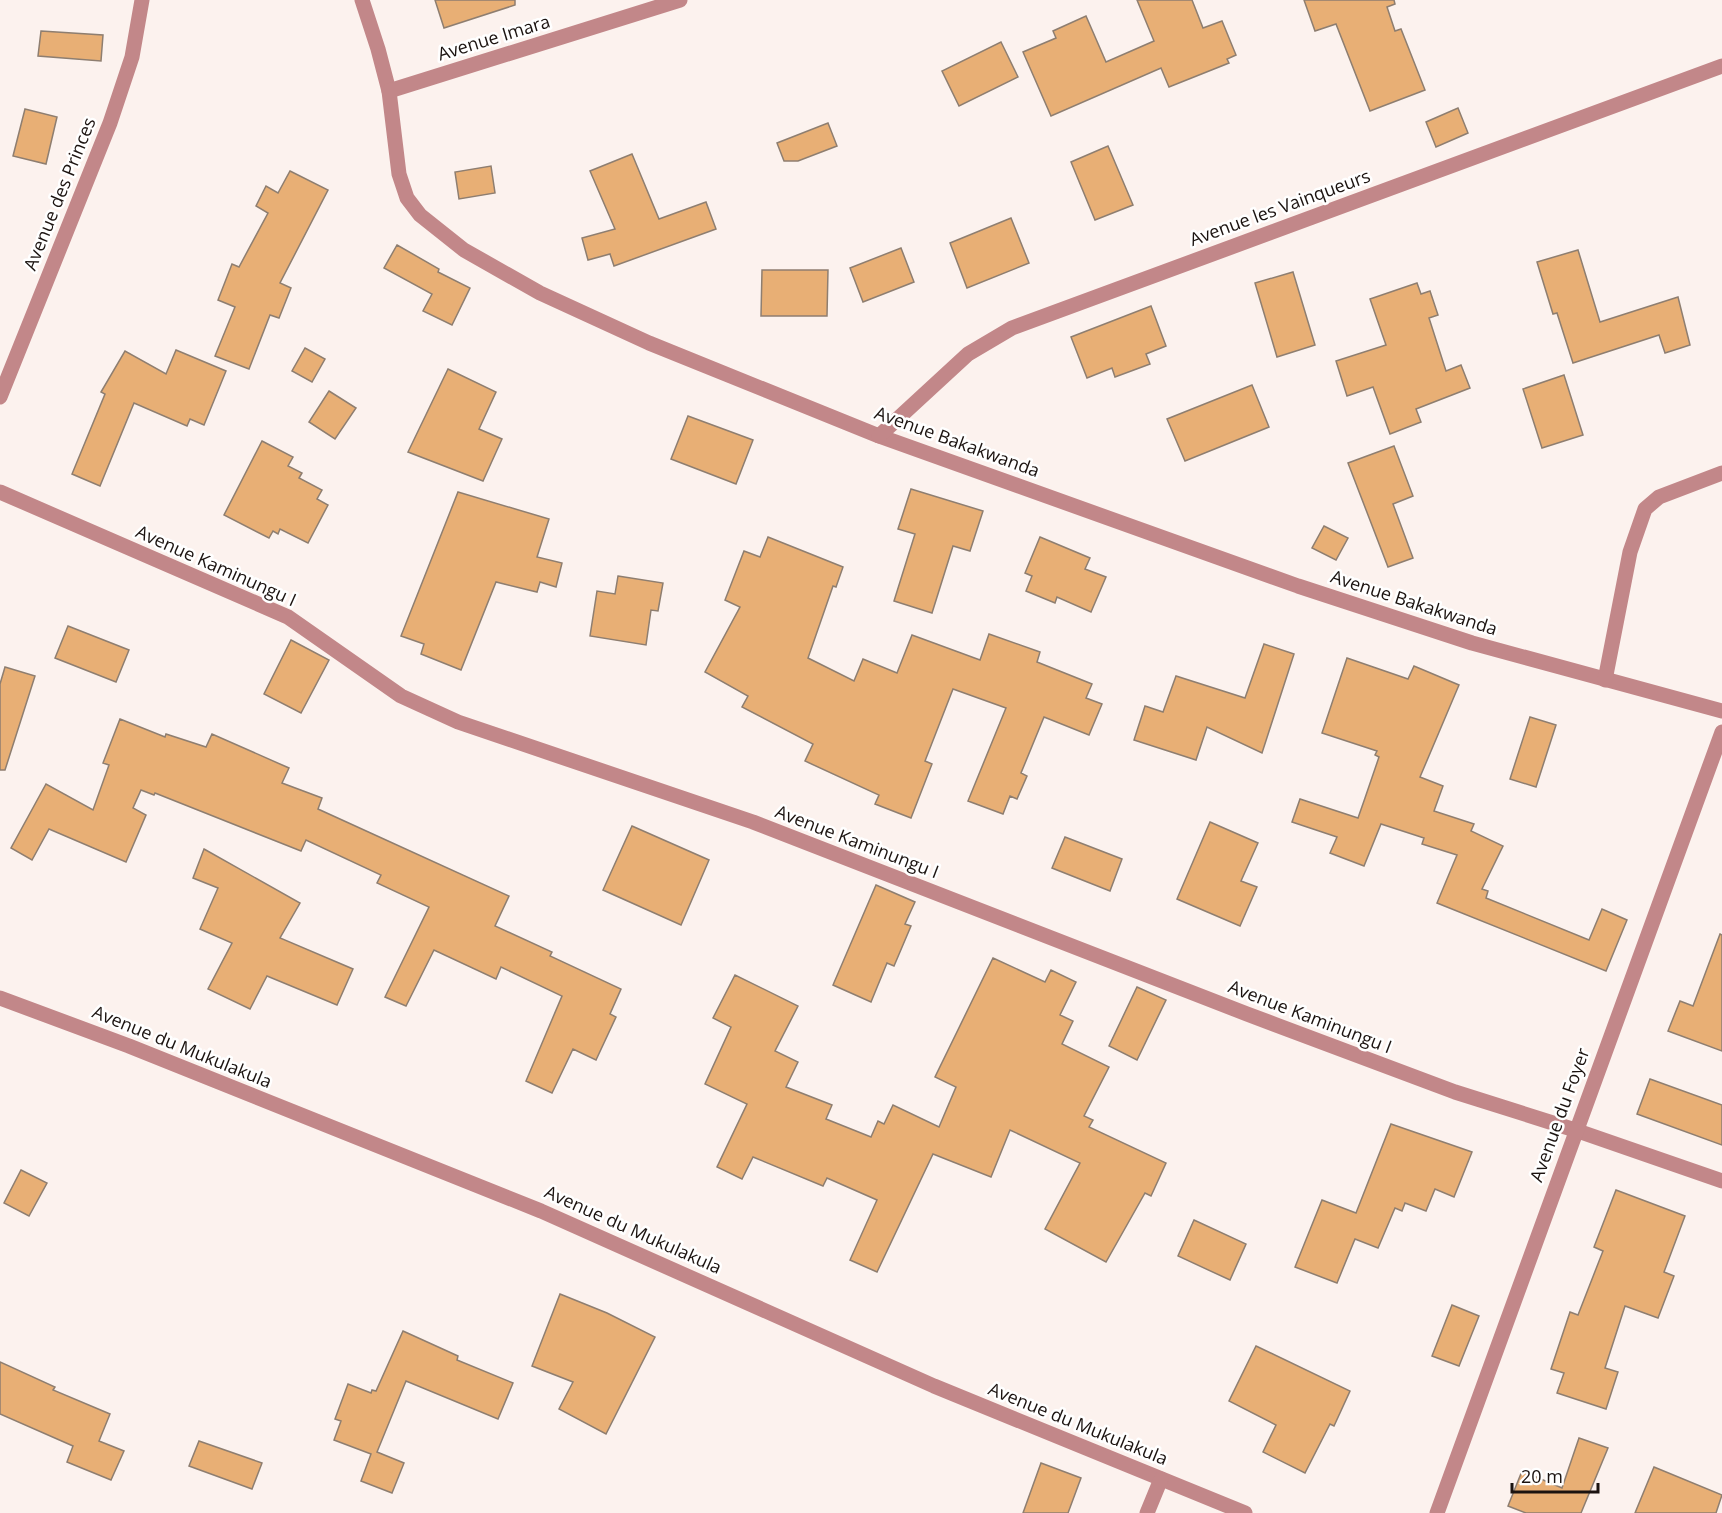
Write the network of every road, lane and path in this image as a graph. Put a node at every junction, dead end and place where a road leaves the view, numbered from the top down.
1 (142, 0) edge
2 (362, 0) edge
3 (681, 0) edge
4 (1722, 66) edge
5 (389, 91) junction
6 (0, 397) edge
7 (879, 436) junction
8 (1722, 473) edge
9 (0, 492) edge
10 (1605, 680) junction
11 (1722, 711) edge
12 (1722, 732) edge
13 (0, 998) edge
14 (1575, 1130) junction
15 (1722, 1181) edge
16 (1161, 1479) junction
17 (1148, 1513) edge
18 (1245, 1513) edge
19 (1437, 1513) edge

1 - 6 street, Avenue des Princes
2 - 5 street, Avenue Bakakwanda
3 - 5 street, Avenue Imara
4 - 7 street, Avenue les Vainqueurs
5 - 7 street, Avenue Bakakwanda
7 - 10 street, Avenue Bakakwanda
8 - 10 street
9 - 14 street, Avenue Kaminungu I
10 - 11 street, Avenue Bakakwanda
12 - 14 street, Avenue du Foyer
13 - 16 street, Avenue du Mukulakula
14 - 15 street, Avenue Kaminungu I
14 - 19 street, Avenue du Foyer
16 - 17 street
16 - 18 street, Avenue du Mukulakula

